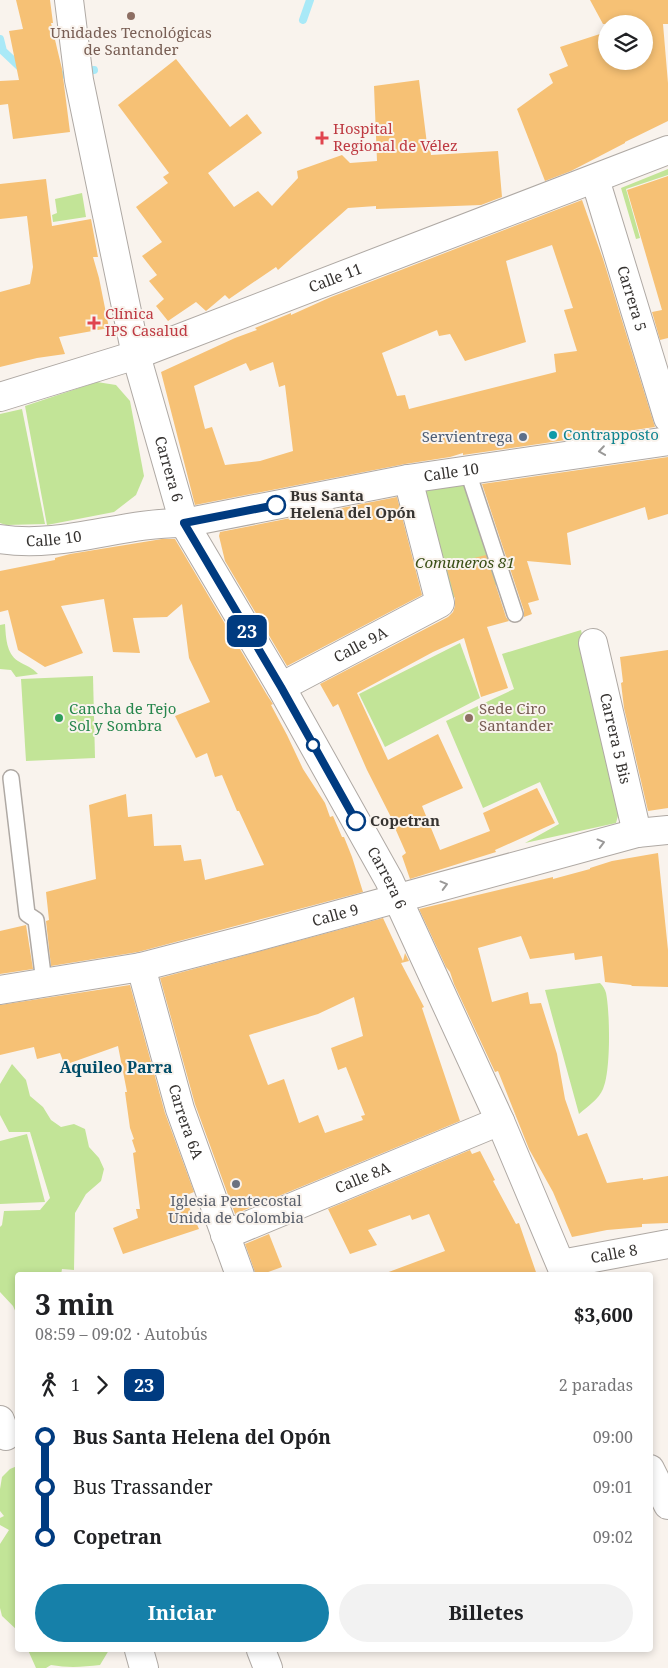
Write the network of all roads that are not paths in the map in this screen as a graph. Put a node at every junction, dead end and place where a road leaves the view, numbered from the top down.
1 (70, 0) edge
2 (668, 150) edge
3 (595, 178) junction
4 (136, 355) junction
5 (0, 397) edge
6 (668, 418) edge
7 (668, 442) edge
8 (467, 469) junction
9 (408, 479) junction
10 (184, 523) junction
11 (0, 539) edge
12 (515, 614) dead end
13 (593, 643) dead end
14 (281, 687) junction
15 (11, 778) dead end
16 (668, 830) edge
17 (636, 833) junction
18 (397, 898) junction
19 (141, 966) junction
20 (44, 982) junction
21 (0, 990) edge
22 (500, 1121) junction
23 (225, 1235) junction
24 (668, 1244) edge
25 (563, 1269) edge
26 (239, 1272) edge
27 (653, 1475) edge
28 (668, 1505) edge
29 (140, 1652) edge
30 (262, 1652) edge
31 (144, 1668) edge
32 (268, 1668) edge

1 - 4 street, Carrera 6
2 - 3 street, Calle 11
3 - 4 street, Calle 11
3 - 6 street, Carrera 5
4 - 5 street, Calle 11
4 - 10 street, Carrera 6
7 -> 8 street, Calle 10
8 - 9 street, Calle 10
8 - 12 lane
9 - 10 street, Calle 10
9 - 14 street, Calle 9A
10 - 11 street, Calle 10
10 - 14 street, Carrera 6
13 - 17 street, Carrera 5 Bis
14 - 18 street, Carrera 6
15 - 20 lane
16 - 17 street, Calle 9
18 -> 17 street, Calle 9
18 - 19 street, Calle 9
18 - 22 street, Carrera 6
19 - 20 street, Calle 9
19 - 23 street, Carrera 6A
20 - 21 street, Calle 9
22 - 23 street, Calle 8A
22 - 25 street, Carrera 6
23 - 26 street, Carrera 6A
24 - 25 street, Calle 8
27 - 28 street
29 - 31 street
30 - 32 street

